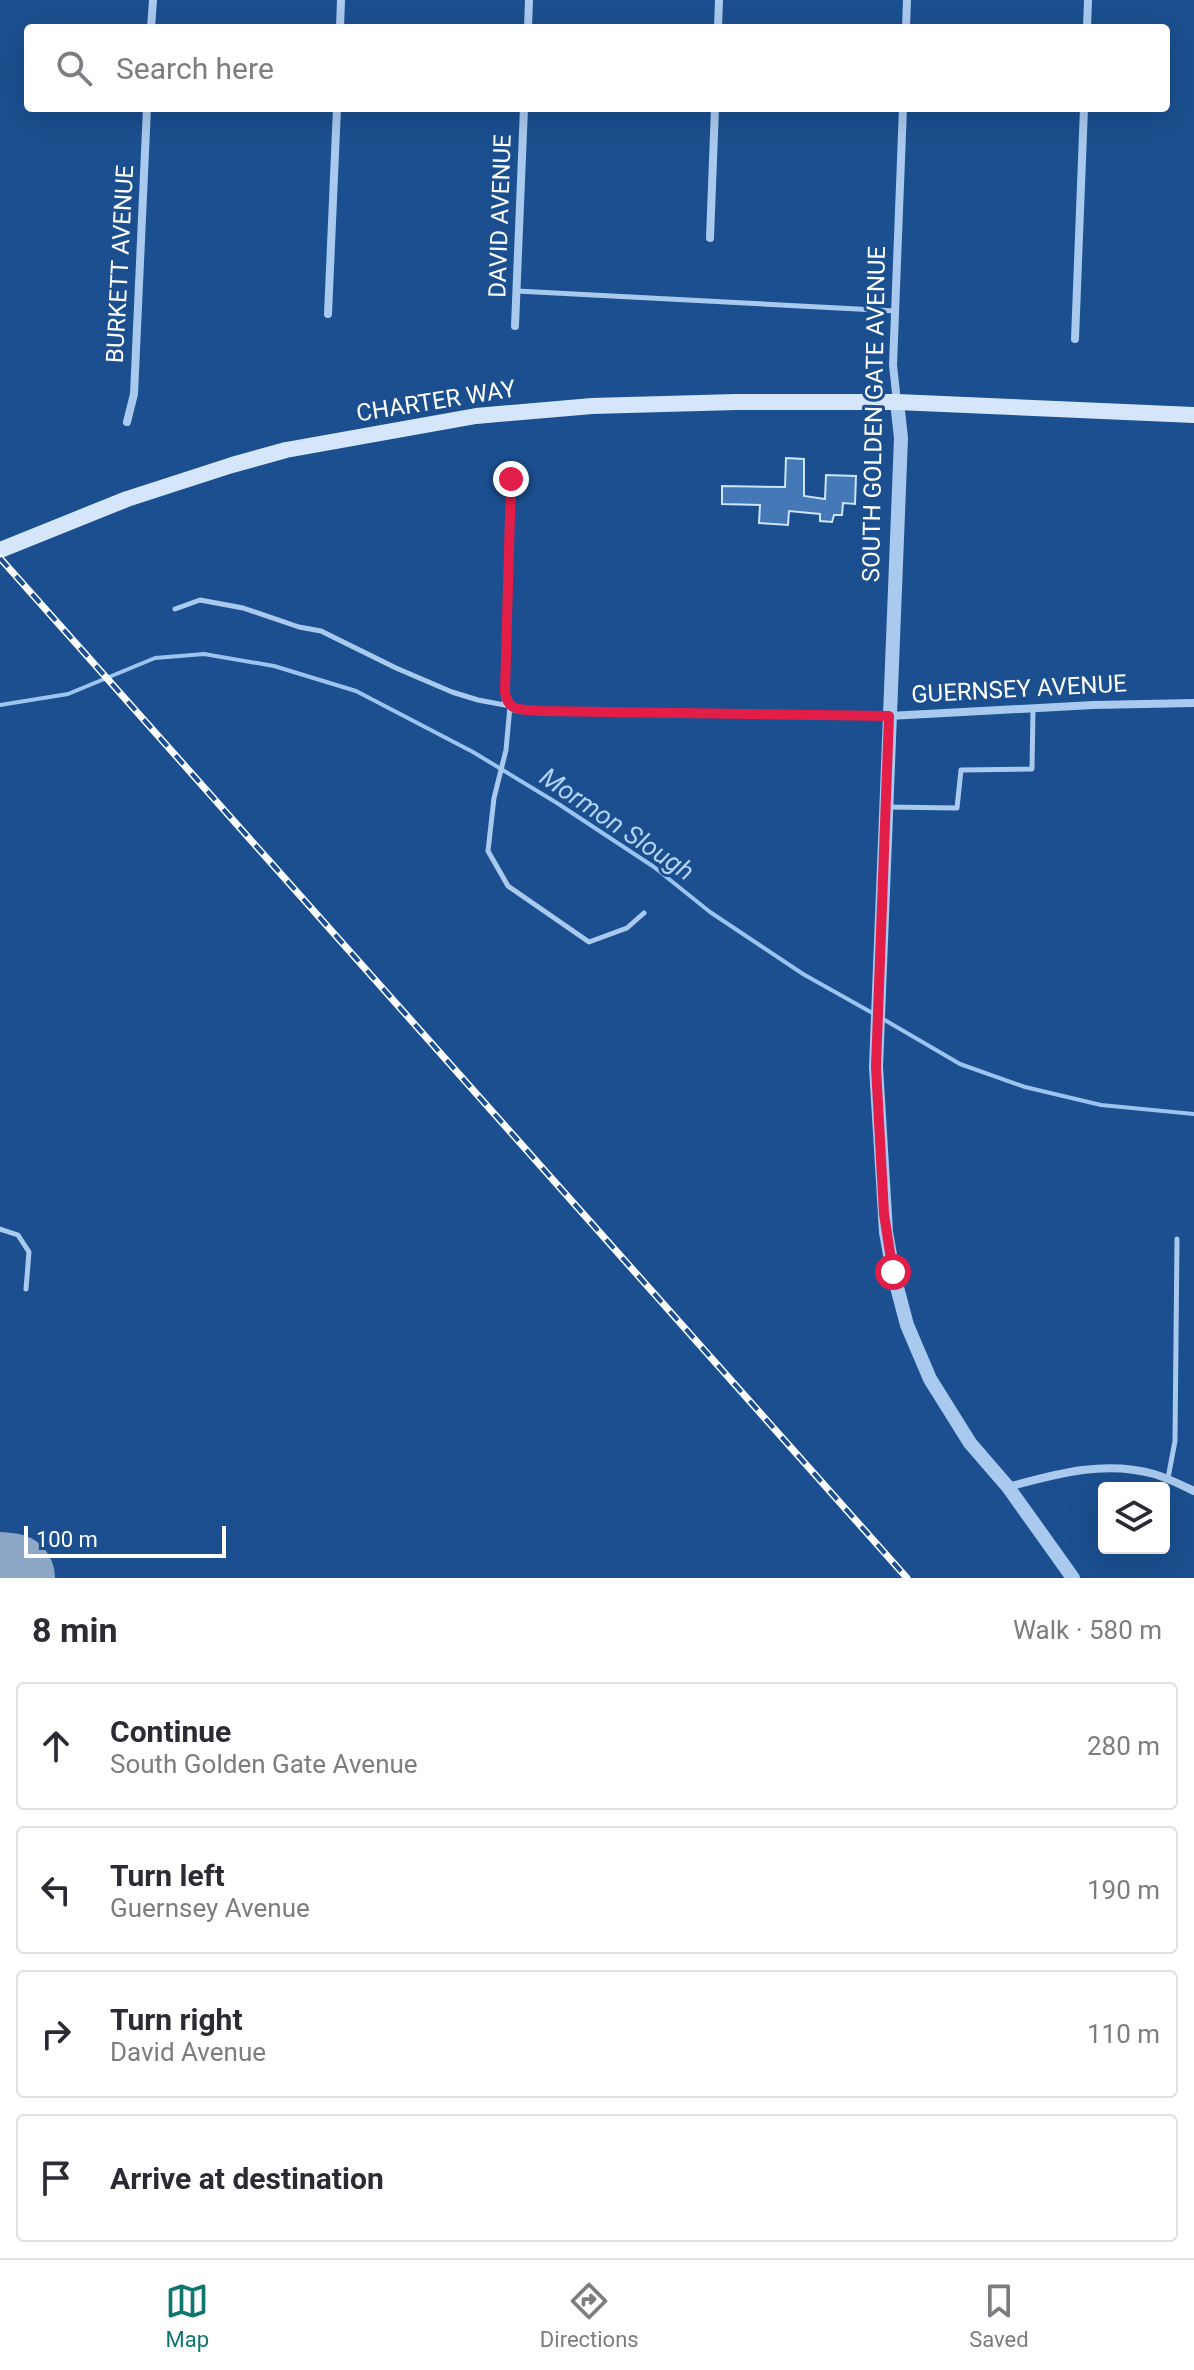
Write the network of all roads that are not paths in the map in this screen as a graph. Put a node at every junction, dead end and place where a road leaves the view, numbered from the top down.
1 (153, 0) edge
2 (341, 0) edge
3 (529, 0) edge
4 (719, 0) edge
5 (907, 0) edge
6 (1088, 0) edge
7 (151, 24) edge
8 (340, 24) edge
9 (528, 24) edge
10 (718, 24) edge
11 (906, 24) edge
12 (1087, 24) edge
13 (147, 112) edge
14 (337, 112) edge
15 (524, 112) edge
16 (715, 112) edge
17 (903, 112) edge
18 (1084, 112) edge
19 (710, 238) dead end
20 (516, 291) junction
21 (895, 311) junction
22 (328, 314) dead end
23 (515, 326) dead end
24 (1075, 339) dead end
25 (897, 402) junction
26 (1194, 415) edge
27 (127, 422) dead end
28 (511, 479) dead end
29 (0, 550) edge
30 (175, 609) dead end
31 (1194, 703) edge
32 (510, 706) junction
33 (1033, 710) junction
34 (889, 716) junction
35 (885, 807) junction
36 (644, 913) dead end
37 (0, 1229) edge
38 (1177, 1239) dead end
39 (26, 1289) dead end
40 (1168, 1478) junction
41 (1008, 1487) junction
42 (1194, 1491) edge
43 (1073, 1578) edge

1 - 7 street
2 - 8 street
3 - 9 street
4 - 10 street
5 - 11 street
6 - 12 street
13 - 27 street, BURKETT AVENUE
14 - 22 street
15 - 20 street, DAVID AVENUE
16 - 19 street
17 - 21 street, SOUTH GOLDEN GATE AVENUE
18 - 24 street
20 - 21 lane
20 - 23 street, DAVID AVENUE
21 - 25 street, SOUTH GOLDEN GATE AVENUE
25 - 26 main road, CHARTER WAY
25 - 29 main road, CHARTER WAY
25 - 34 street, SOUTH GOLDEN GATE AVENUE
28 - 32 street
30 - 32 lane
31 - 33 street, GUERNSEY AVENUE
32 - 34 street, GUERNSEY AVENUE
32 - 36 lane
33 - 34 street, GUERNSEY AVENUE
33 - 35 lane
34 - 35 street, SOUTH GOLDEN GATE AVENUE
35 - 41 street, SOUTH GOLDEN GATE AVENUE
37 - 39 lane
38 - 40 lane
40 - 41 street
40 - 42 street
41 - 43 street, SOUTH GOLDEN GATE AVENUE

